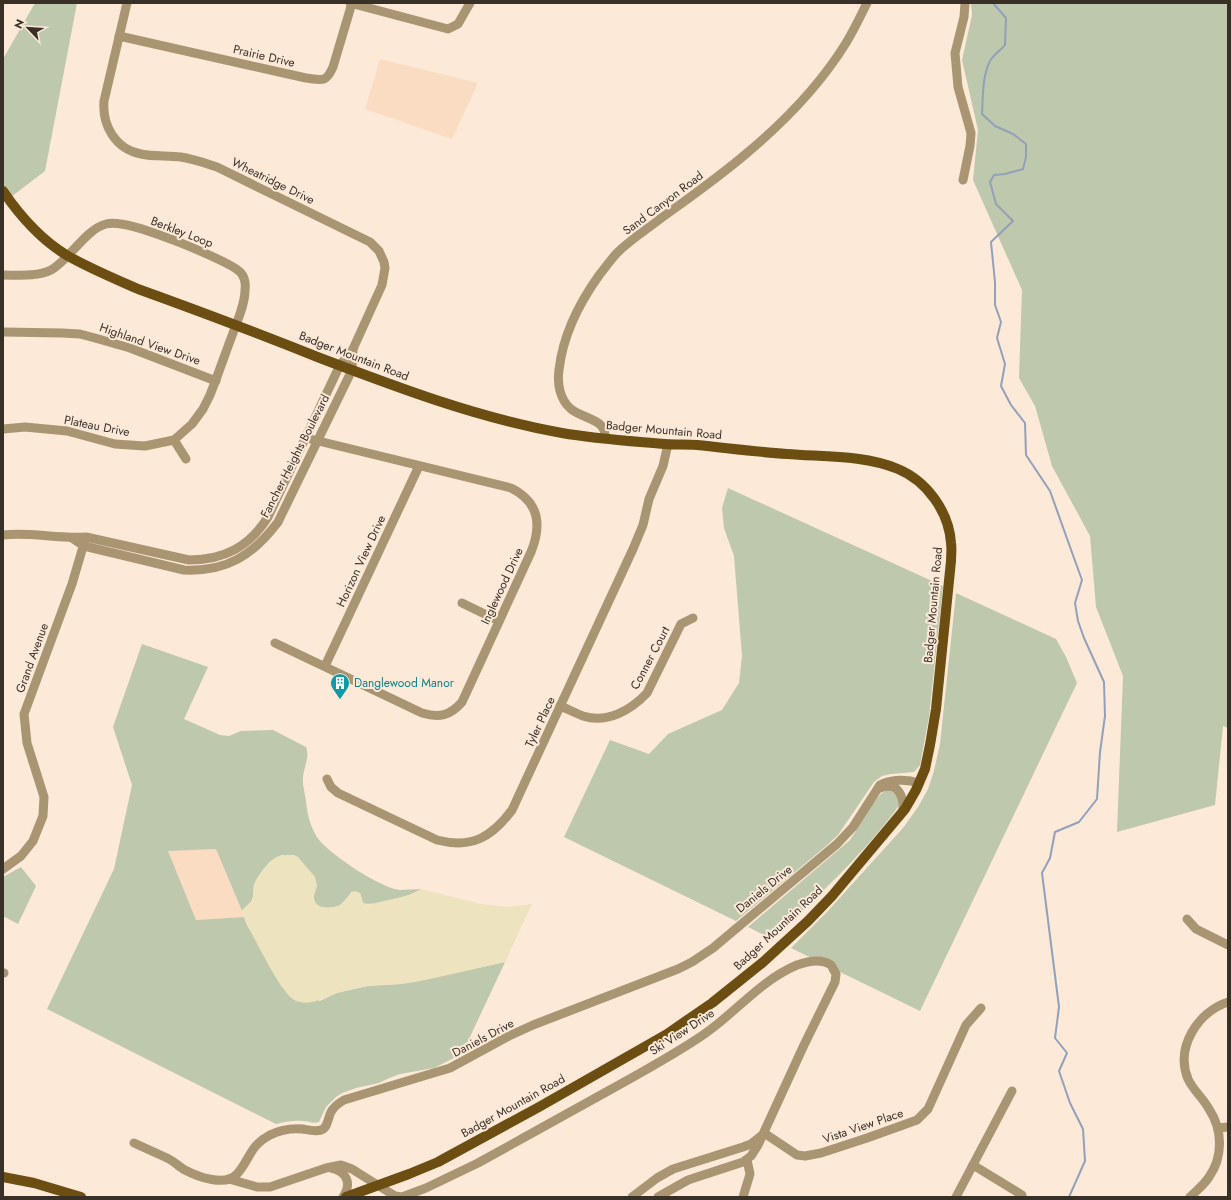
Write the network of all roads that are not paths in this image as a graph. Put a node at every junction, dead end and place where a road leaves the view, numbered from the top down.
1 (127, 3) edge
2 (351, 3) edge
3 (470, 3) edge
4 (867, 3) edge
5 (965, 3) edge
6 (119, 36) junction
7 (963, 180) dead end
8 (3, 191) edge
9 (67, 255) junction
10 (3, 275) edge
11 (236, 325) junction
12 (3, 332) edge
13 (353, 349) junction
14 (340, 365) junction
15 (352, 370) junction
16 (216, 381) junction
17 (3, 429) edge
18 (306, 438) junction
19 (605, 438) junction
20 (174, 440) junction
21 (317, 440) junction
22 (668, 444) junction
23 (186, 459) dead end
24 (419, 466) junction
25 (3, 535) edge
26 (85, 541) junction
27 (462, 603) dead end
28 (693, 618) dead end
29 (499, 621) junction
30 (275, 643) dead end
31 (326, 666) junction
32 (560, 706) junction
33 (327, 779) dead end
34 (919, 783) junction
35 (871, 798) junction
36 (903, 811) junction
37 (3, 869) edge
38 (1187, 919) dead end
39 (1228, 945) edge
40 (1228, 1002) edge
41 (981, 1008) dead end
42 (1012, 1091) dead end
43 (1228, 1127) edge
44 (1218, 1128) junction
45 (764, 1133) junction
46 (134, 1143) dead end
47 (747, 1160) junction
48 (973, 1165) junction
49 (326, 1168) junction
50 (3, 1177) edge
51 (229, 1179) junction
52 (377, 1185) junction
53 (1022, 1195) dead end
54 (81, 1197) edge
55 (344, 1197) edge
56 (632, 1197) edge
57 (658, 1197) edge
58 (743, 1197) edge
59 (956, 1197) edge
60 (1190, 1197) edge

1 - 6 street, Wheatridge Drive
2 - 3 street
2 - 6 street, Prairie Drive
4 - 19 street, Sand Canyon Road
5 - 7 street
6 - 13 street, Wheatridge Drive
8 - 9 main road, Badger Mountain Road
9 - 10 street, Berkley Loop
9 - 11 main road, Badger Mountain Road
9 - 11 street, Berkley Loop
11 - 14 main road, Badger Mountain Road
11 - 16 street, Plateau Drive
12 - 16 street, Highland View Drive
13 - 14 street, Wheatridge Drive
13 - 15 street, Wheatridge Drive
14 - 15 main road, Badger Mountain Road
14 - 18 street, Fancher Heights Boulevard
15 - 19 main road, Badger Mountain Road
15 - 21 street, Fancher Heights Boulevard
16 - 20 street, Plateau Drive
17 - 20 street, Plateau Drive
18 - 21 street, Inglewood Drive
18 - 26 street, Fancher Heights Boulevard
19 - 22 main road, Badger Mountain Road
20 - 23 street
21 - 24 street, Inglewood Drive
21 - 26 street, Fancher Heights Boulevard
22 - 32 street, Tyler Place
22 - 34 main road, Badger Mountain Road
24 - 29 street, Inglewood Drive
24 - 31 street, Horizon View Drive
25 - 26 street, Fancher Heights Boulevard
26 - 37 street, Grand Avenue
27 - 29 street
28 - 32 street, Conner Court
29 - 31 street, Inglewood Drive
30 - 31 street, Inglewood Drive
32 - 33 street, Tyler Place
34 - 35 street, Daniels Drive
34 - 36 main road, Badger Mountain Road
35 - 36 street, Daniels Drive
35 - 51 street, Daniels Drive
36 - 52 main road, Badger Mountain Road
38 - 39 street
40 - 44 street
41 - 45 street, Vista View Place
42 - 48 street
43 - 44 street
44 - 60 street
45 - 47 street
45 - 52 street, Ski View Drive
45 - 56 street
46 - 51 street
47 - 57 street
47 - 58 street
48 - 53 street
48 - 59 street
49 - 51 street
49 - 52 street
49 - 55 street, Badger Mountain Road
50 - 54 main road
52 - 55 main road, Badger Mountain Road

